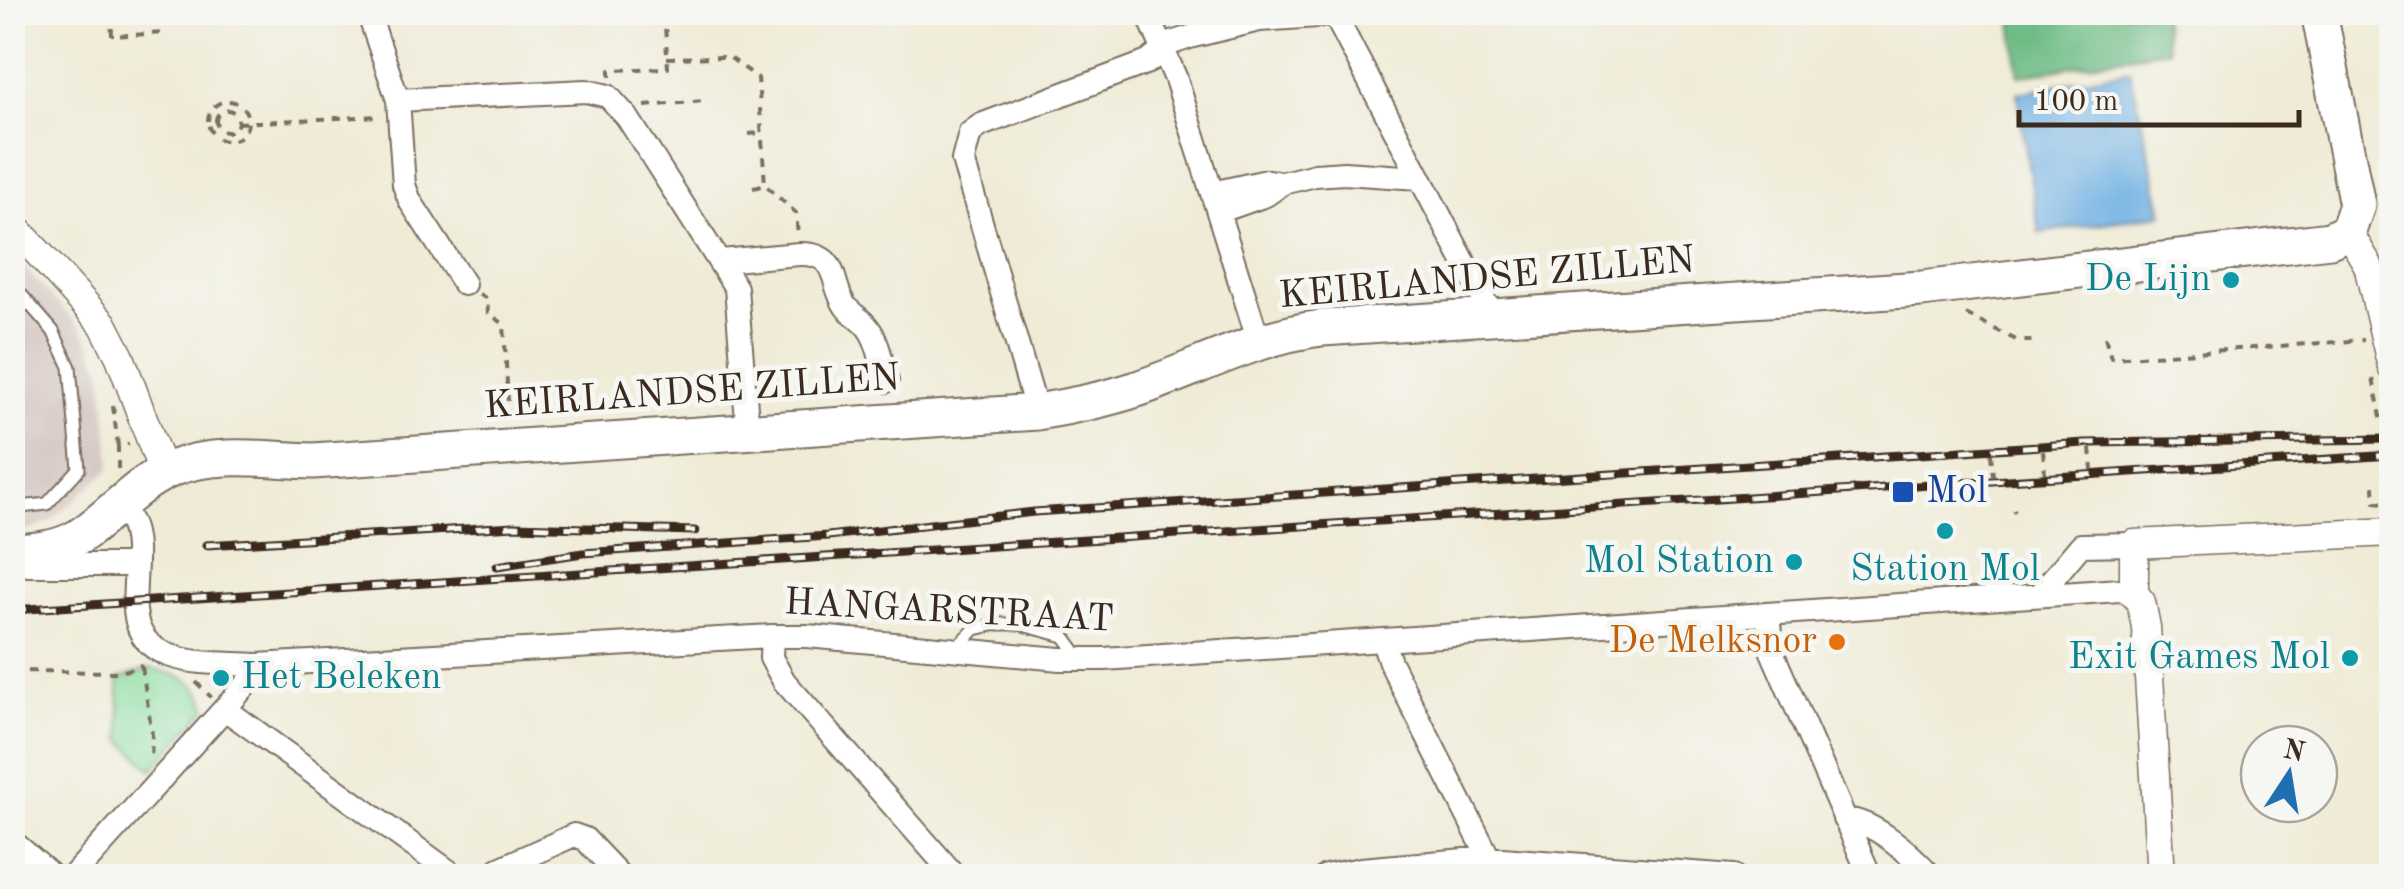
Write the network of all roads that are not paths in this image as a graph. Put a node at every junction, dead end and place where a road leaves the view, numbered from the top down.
1 (368, 12) edge
2 (1146, 12) edge
3 (2318, 12) edge
4 (1333, 14) edge
5 (1161, 50) junction
6 (398, 108) junction
7 (1406, 152) junction
8 (1344, 173) junction
9 (1419, 178) junction
10 (1215, 202) junction
11 (12, 224) edge
12 (2348, 231) junction
13 (721, 261) junction
14 (12, 284) edge
15 (464, 284) road end
16 (1493, 317) junction
17 (1259, 342) junction
18 (2392, 366) edge
19 (887, 381) dead end
20 (1037, 412) junction
21 (748, 432) junction
22 (164, 472) junction
23 (117, 504) junction
24 (12, 508) edge
25 (2392, 532) edge
26 (2134, 544) junction
27 (12, 552) edge
28 (134, 565) junction
29 (12, 566) edge
30 (2134, 594) junction
31 (2040, 595) junction
32 (1768, 615) junction
33 (772, 636) junction
34 (1382, 641) junction
35 (258, 665) junction
36 (225, 709) junction
37 (1844, 820) junction
38 (12, 841) edge
39 (1493, 867) edge
40 (498, 869) dead end
41 (52, 876) edge
42 (73, 876) edge
43 (455, 876) edge
44 (620, 876) edge
45 (955, 876) edge
46 (1326, 876) edge
47 (1734, 876) edge
48 (1870, 876) edge
49 (1931, 876) edge
50 (2161, 876) edge

1 - 6 street
2 - 5 street
3 - 12 main road
4 - 5 street
4 - 7 street
5 - 10 street
5 - 20 street
6 - 13 street
6 - 15 street
7 - 8 street
7 - 9 street
8 - 9 street
8 - 10 street
9 - 16 street
10 - 17 street
11 - 22 street
12 - 16 main road, KEIRLANDSE ZILLEN
12 - 18 street
13 - 19 street
13 - 21 street
14 - 24 lane
16 - 17 main road, KEIRLANDSE ZILLEN
17 - 20 main road, KEIRLANDSE ZILLEN
20 - 21 main road, KEIRLANDSE ZILLEN
21 - 22 main road, KEIRLANDSE ZILLEN
22 - 23 main road, KEIRLANDSE ZILLEN
23 - 27 main road, KEIRLANDSE ZILLEN
23 - 28 street, HANGARSTRAAT
25 - 26 street
26 - 30 street
26 - 31 street
28 - 29 street
28 - 35 street, HANGARSTRAAT
30 - 31 street, HANGARSTRAAT
30 - 50 street
31 - 32 street, HANGARSTRAAT
32 - 34 street, HANGARSTRAAT
32 - 37 street
33 - 34 street, HANGARSTRAAT
33 - 35 street, HANGARSTRAAT
33 - 45 street
34 - 39 street
35 - 36 street
36 - 42 street
36 - 43 street
37 - 48 street
37 - 49 street
38 - 41 street
39 - 46 street
39 - 47 street
40 - 44 street

